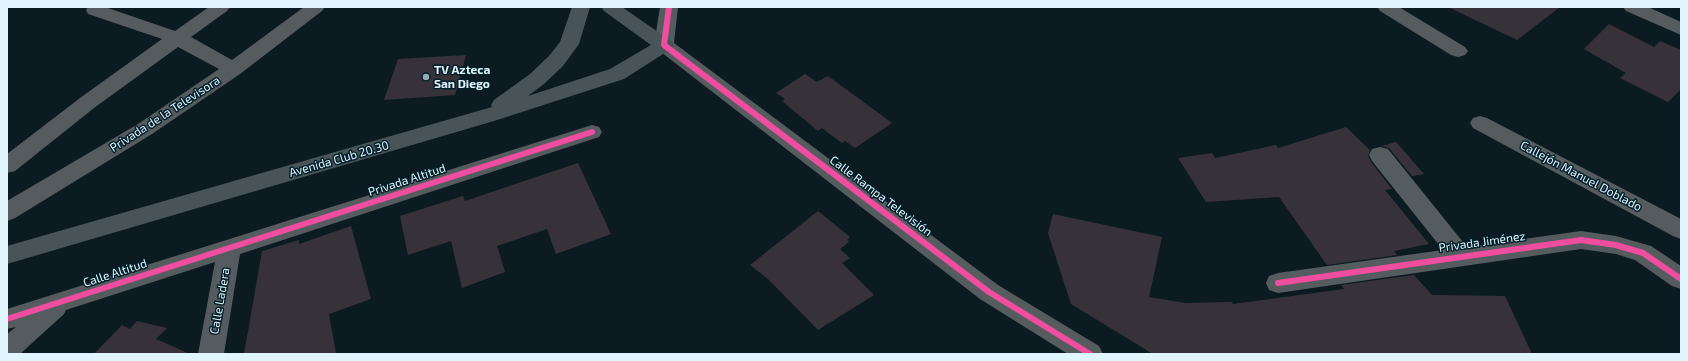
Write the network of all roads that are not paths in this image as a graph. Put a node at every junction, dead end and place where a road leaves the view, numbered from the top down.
1 (222, 7) edge
2 (316, 7) edge
3 (581, 7) edge
4 (610, 7) edge
5 (669, 7) edge
6 (1386, 7) edge
7 (1632, 7) edge
8 (95, 10) dead end
9 (1681, 29) edge
10 (177, 38) junction
11 (664, 45) junction
12 (1458, 51) dead end
13 (233, 69) junction
14 (487, 116) junction
15 (1480, 123) dead end
16 (592, 132) dead end
17 (1380, 155) dead end
18 (7, 165) edge
19 (7, 212) edge
20 (1681, 230) edge
21 (229, 248) junction
22 (7, 254) edge
23 (1462, 256) junction
24 (1681, 279) edge
25 (1278, 283) dead end
26 (60, 302) junction
27 (7, 319) edge
28 (7, 350) edge
29 (211, 354) edge
30 (1090, 354) edge

1 - 10 street
2 - 13 street, Privada de la Televisora
3 - 14 main road
4 - 11 main road
5 - 11 street
6 - 12 street
7 - 9 street
8 - 10 street
10 - 13 street
10 - 18 street
11 - 14 main road, Avenida Club 20.30
11 - 30 street, Calle Rampa Televisión
13 - 19 street, Privada de la Televisora
14 - 22 main road, Avenida Club 20.30
15 - 20 street, Callejón Manuel Doblado
16 - 21 street, Privada Altitud
17 - 23 street
21 - 26 street, Calle Altitud
21 - 29 street, Calle Ladera
23 - 24 street, Privada Jiménez
23 - 25 street, Privada Jiménez
26 - 27 street, Calle Altitud
26 - 28 street

